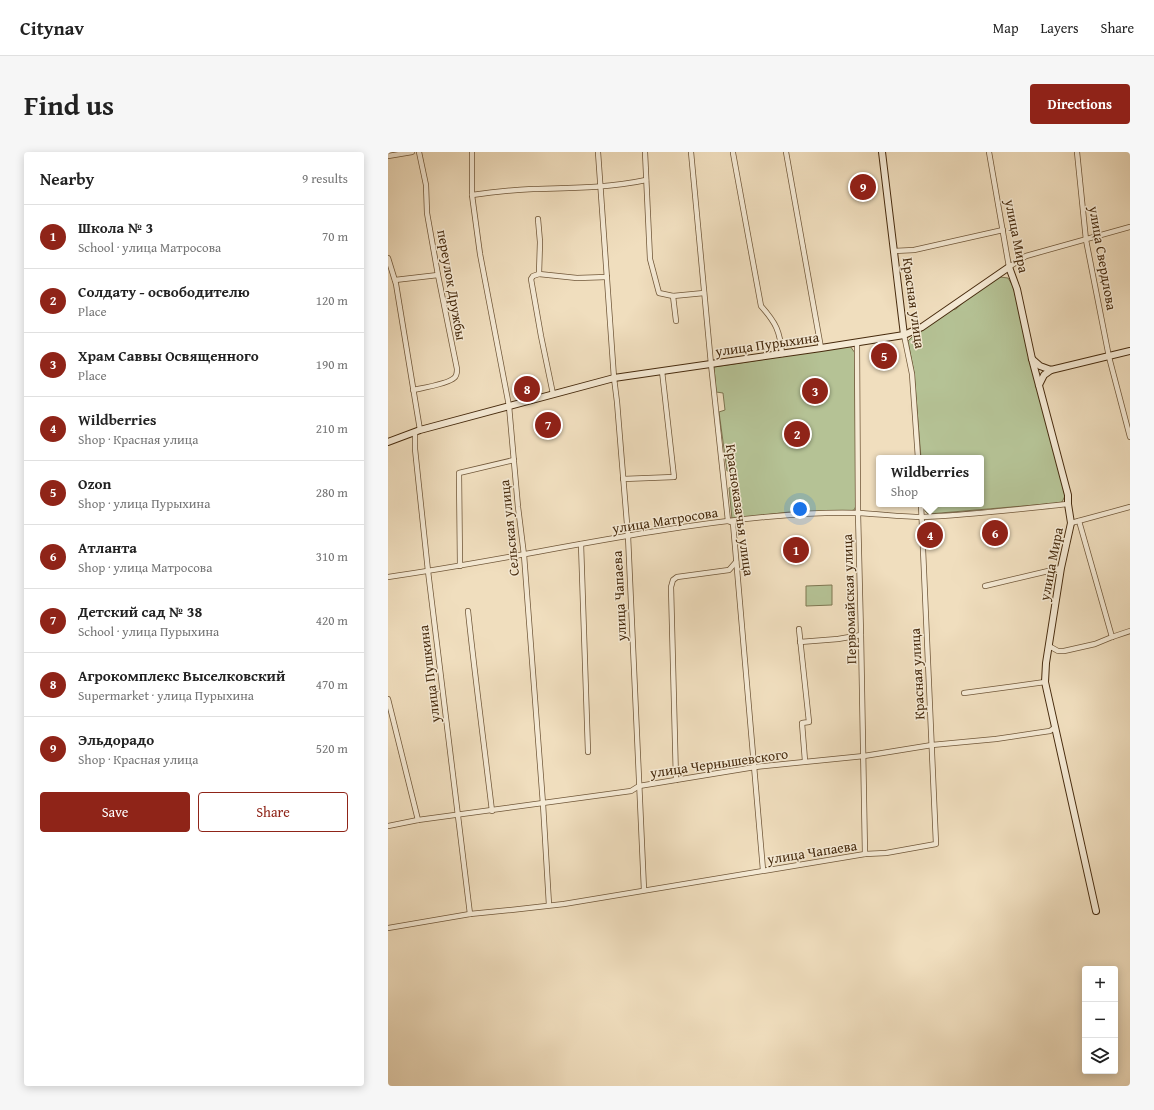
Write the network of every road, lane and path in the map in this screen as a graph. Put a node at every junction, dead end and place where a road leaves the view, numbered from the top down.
1 (412, 152) edge
2 (419, 152) edge
3 (472, 152) edge
4 (598, 152) edge
5 (645, 152) edge
6 (691, 152) edge
7 (733, 152) edge
8 (786, 152) edge
9 (882, 152) edge
10 (989, 152) edge
11 (1076, 152) edge
12 (388, 156) edge
13 (646, 180) junction
14 (601, 186) junction
15 (472, 195) junction
16 (538, 219) dead end
17 (1130, 227) edge
18 (1003, 230) junction
19 (1086, 240) junction
20 (894, 252) junction
21 (388, 258) edge
22 (1009, 267) junction
23 (539, 274) junction
24 (438, 275) junction
25 (607, 277) junction
26 (395, 280) junction
27 (704, 293) junction
28 (673, 296) junction
29 (676, 321) dead end
30 (904, 335) junction
31 (857, 343) junction
32 (821, 348) junction
33 (1130, 351) edge
34 (782, 354) junction
35 (1109, 357) junction
36 (1032, 359) junction
37 (711, 364) junction
38 (1051, 370) junction
39 (662, 371) junction
40 (614, 378) junction
41 (1039, 385) junction
42 (413, 390) junction
43 (553, 394) junction
44 (509, 406) junction
45 (417, 431) junction
46 (1130, 437) edge
47 (388, 442) edge
48 (918, 455) edge
49 (514, 460) junction
50 (623, 479) junction
51 (1068, 504) junction
52 (921, 507) edge
53 (1130, 507) edge
54 (858, 513) junction
55 (922, 517) junction
56 (728, 521) junction
57 (1079, 521) junction
58 (1071, 523) junction
59 (628, 536) junction
60 (581, 544) junction
61 (524, 555) junction
62 (736, 562) junction
63 (460, 566) junction
64 (1061, 568) junction
65 (428, 571) junction
66 (388, 577) edge
67 (985, 586) dead end
68 (468, 610) dead end
69 (799, 629) dead end
70 (1130, 632) edge
71 (862, 635) junction
72 (1112, 637) junction
73 (800, 642) junction
74 (1048, 646) junction
75 (1045, 682) junction
76 (964, 693) dead end
77 (388, 699) edge
78 (1054, 728) junction
79 (932, 745) junction
80 (588, 752) dead end
81 (864, 756) junction
82 (805, 761) junction
83 (755, 767) junction
84 (676, 780) junction
85 (639, 786) junction
86 (543, 804) junction
87 (492, 811) junction
88 (457, 816) junction
89 (418, 820) junction
90 (388, 826) edge
91 (936, 844) joint
92 (865, 854) junction
93 (763, 870) junction
94 (644, 890) junction
95 (549, 905) junction
96 (1096, 912) dead end
97 (470, 914) junction
98 (388, 928) edge

1 - 12 street
2 - 24 street, переулок Дружбы
3 - 15 street, Сельская улица
4 - 14 street, улица Чапаева
5 - 13 street
6 - 27 street, Красноказачья улица
7 - 34 street
8 - 32 street
9 - 20 street, Красная улица
10 - 18 street, улица Мира
11 - 19 street, улица Свердлова
13 - 14 street
13 - 28 street
14 - 15 street
14 - 25 street, улица Чапаева
15 - 44 street, Сельская улица
16 - 23 street
17 - 19 street, улица Пурыхина
18 - 20 street
18 - 22 street, улица Мира
19 - 22 street, улица Пурыхина
19 - 35 street, улица Свердлова
20 - 30 street, Красная улица
21 - 26 street, улица Пушкина
22 - 30 street, улица Пурыхина
22 - 36 street, улица Мира
23 - 25 street
23 - 43 street
24 - 26 street
24 - 42 street, переулок Дружбы
25 - 40 street, улица Чапаева
26 - 42 street, улица Пушкина
27 - 28 street
27 - 37 street, Красноказачья улица
28 - 29 street
30 - 31 street, улица Пурыхина
30 - 48 street, Красная улица
31 - 32 street, улица Пурыхина
31 - 54 street, Первомайская улица
32 - 34 street, улица Пурыхина
33 - 35 street
34 - 37 street, улица Пурыхина
35 - 38 street
35 - 46 street, улица Свердлова
36 - 38 street
36 - 41 street, улица Мира
37 - 39 street, улица Пурыхина
37 - 56 street, Красноказачья улица
38 - 41 street
39 - 40 street, улица Пурыхина
39 - 50 street
40 - 43 street, улица Пурыхина
40 - 50 street, улица Чапаева
41 - 51 street, улица Мира
42 - 45 street, улица Пушкина
43 - 44 street, улица Пурыхина
44 - 45 street, улица Пурыхина
44 - 49 street, Сельская улица
45 - 47 street, улица Пурыхина
45 - 65 street, улица Пушкина
49 - 61 street, Сельская улица
49 - 63 street
50 - 59 street, улица Чапаева
51 - 55 street, улица Матросова
51 - 58 street, улица Мира
52 - 55 street, Красная улица
53 - 57 street
54 - 55 street, улица Матросова
54 - 56 street, улица Матросова
54 - 71 street, Первомайская улица
55 - 79 street, Красная улица
56 - 59 street, улица Матросова
56 - 62 street, Красноказачья улица
57 - 58 street
57 - 72 street, улица Мира
58 - 64 street, улица Мира
59 - 60 street, улица Матросова
59 - 85 street, улица Чапаева
60 - 61 street, улица Матросова
60 - 80 street
61 - 63 street, улица Матросова
61 - 86 street, Сельская улица
62 - 83 street, Красноказачья улица
62 - 84 street
63 - 65 street, улица Матросова
64 - 67 street
64 - 74 street, улица Мира
65 - 66 street, улица Матросова
65 - 88 street, улица Пушкина
68 - 87 street
69 - 73 street
70 - 72 street
71 - 73 street
71 - 81 street, Первомайская улица
72 - 74 street
73 - 82 street
74 - 75 street, улица Мира
75 - 76 street
75 - 78 street, улица Мира
77 - 89 street
78 - 79 street, улица Чернышевского
78 - 96 street, улица Мира
79 - 81 street, улица Чернышевского
79 - 91 street, Красная улица
81 - 82 street, улица Чернышевского
81 - 92 street, Первомайская улица
82 - 83 street, улица Чернышевского
83 - 84 street, улица Чернышевского
83 - 93 street, Красноказачья улица
84 - 85 street, улица Чернышевского
85 - 86 street, улица Чернышевского
85 - 94 street, улица Чапаева
86 - 87 street, улица Чернышевского
86 - 95 street, Сельская улица
87 - 88 street, улица Чернышевского
88 - 89 street, улица Чернышевского
88 - 97 street, улица Пушкина
89 - 90 street, улица Чернышевского
91 - 92 street, улица Чапаева
92 - 93 street, улица Чапаева
93 - 94 street, улица Чапаева
94 - 95 street, улица Чапаева
95 - 97 street, улица Чапаева
97 - 98 street, улица Чапаева

